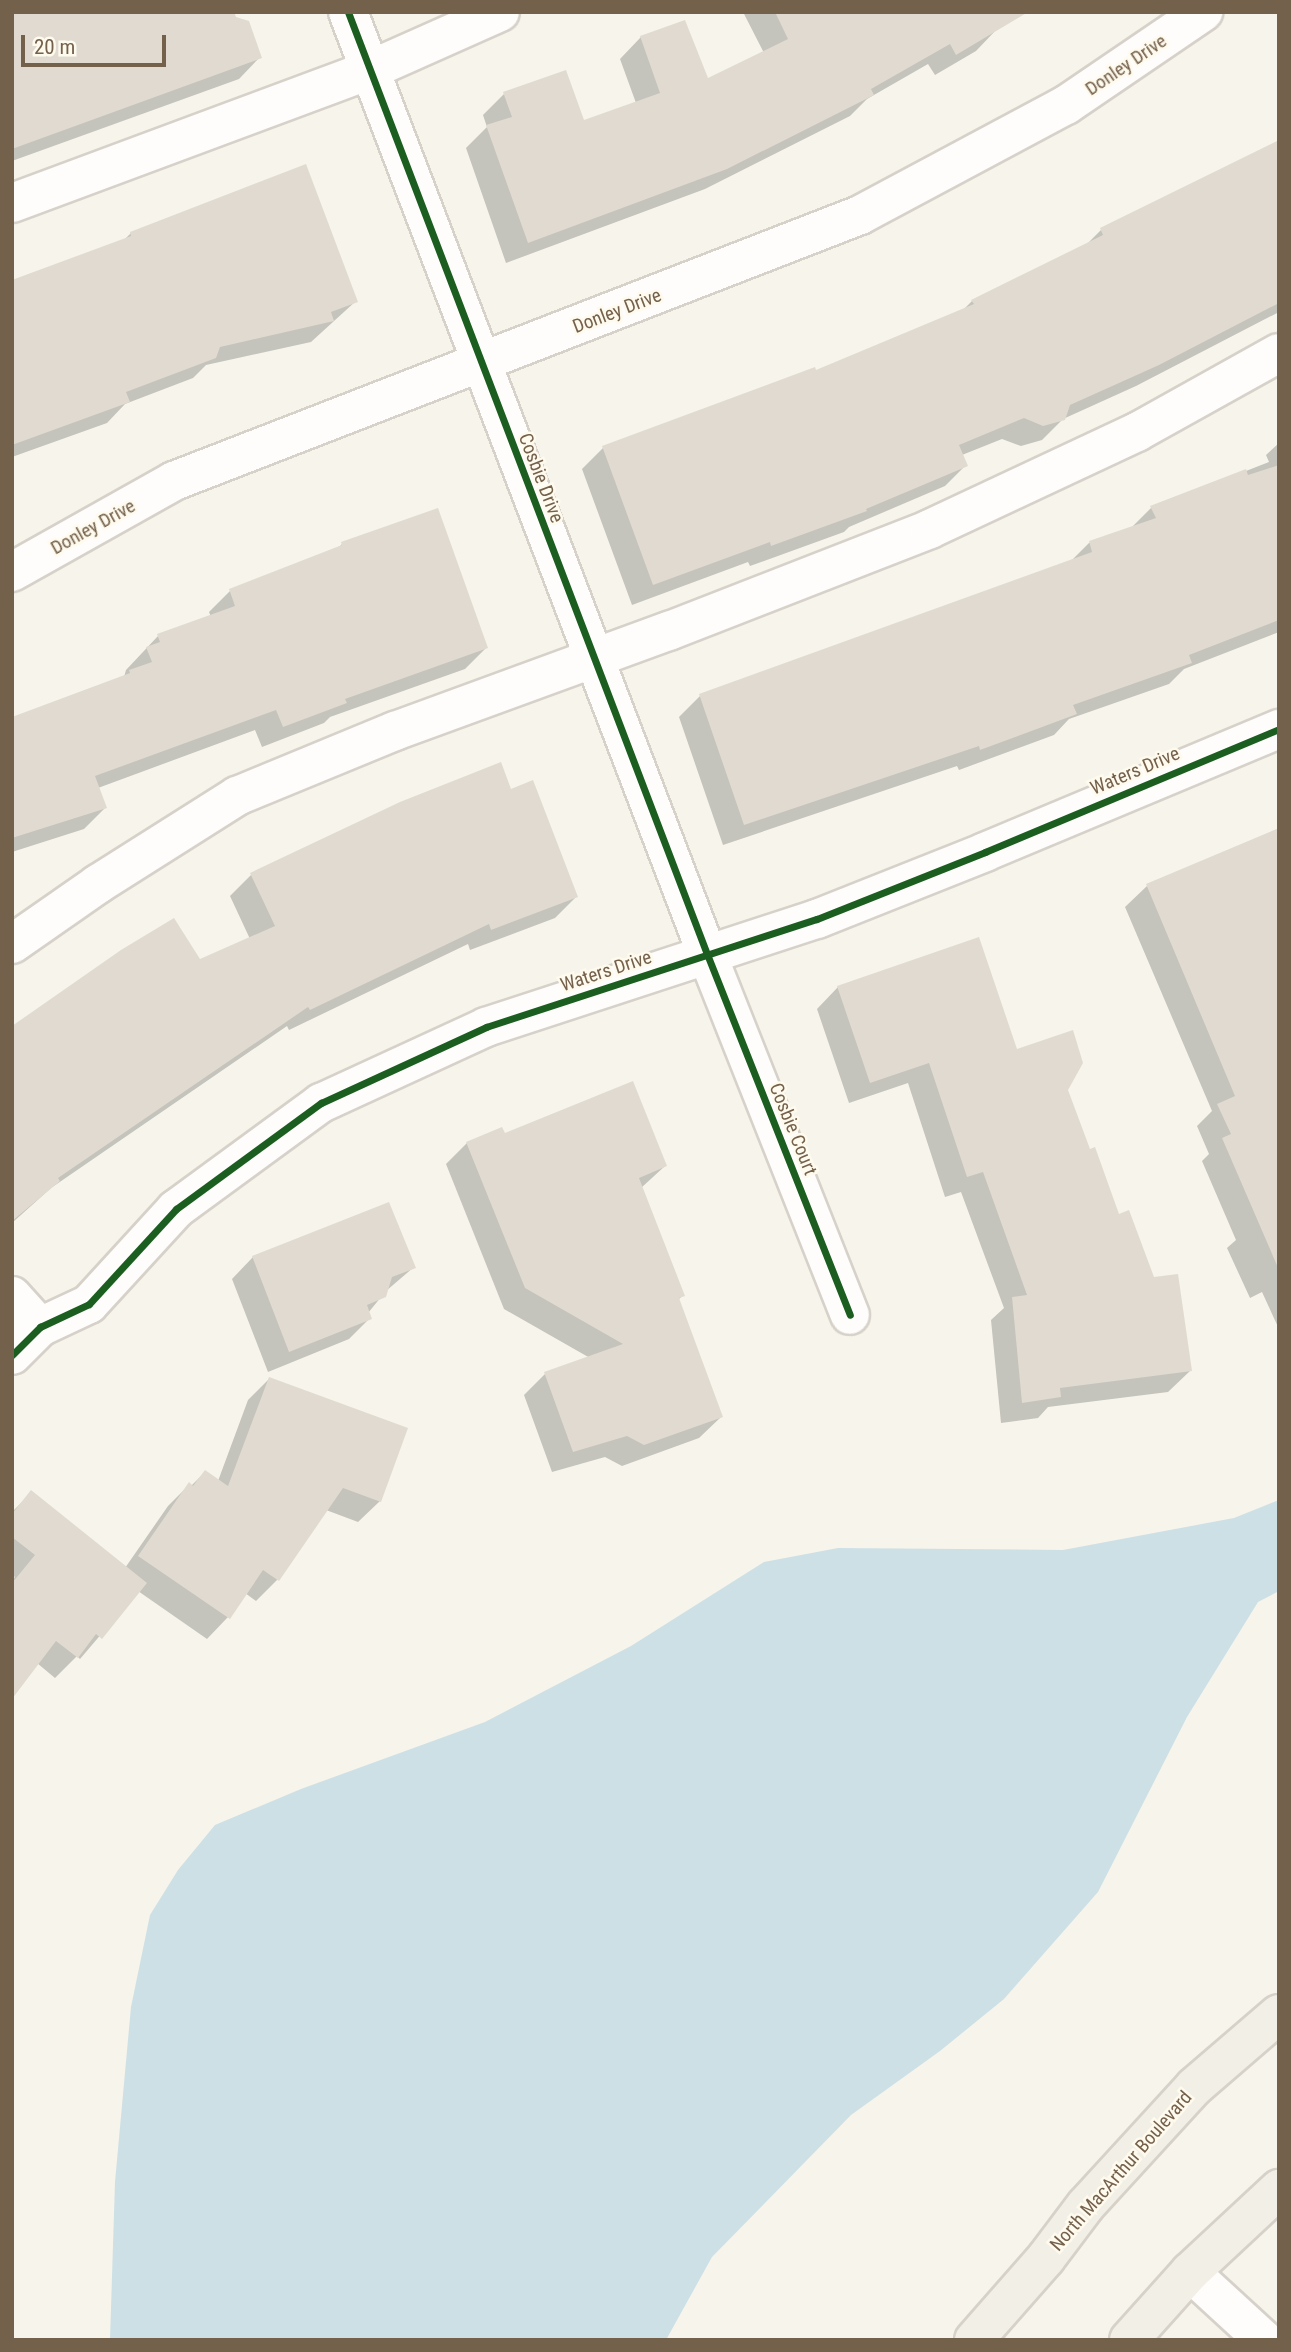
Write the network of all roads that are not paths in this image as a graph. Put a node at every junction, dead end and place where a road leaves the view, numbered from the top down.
1 (348, 12) edge
2 (500, 12) edge
3 (1203, 12) edge
4 (370, 70) junction
5 (12, 203) edge
6 (1279, 353) edge
7 (479, 362) junction
8 (12, 572) edge
9 (593, 659) junction
10 (1279, 729) edge
11 (12, 944) edge
12 (707, 954) junction
13 (12, 1296) edge
14 (850, 1315) dead end
15 (40, 1326) junction
16 (12, 1355) edge
17 (1279, 2014) edge
18 (1279, 2189) edge
19 (1190, 2273) junction
20 (974, 2340) edge
21 (1129, 2340) edge
22 (1264, 2340) edge

1 - 4 street, Cosbie Drive
2 - 4 street
3 - 7 street, Donley Drive
4 - 5 street
4 - 7 street, Cosbie Drive
6 - 9 street
7 - 8 street, Donley Drive
7 - 9 street, Cosbie Drive
9 - 11 street
9 - 12 street, Cosbie Drive
10 - 12 street, Waters Drive
12 - 14 street, Cosbie Court
12 - 15 street, Waters Drive
13 - 15 street
15 - 16 street, Waters Drive
17 - 20 main road, North MacArthur Boulevard
18 - 19 main road
19 - 21 main road
19 - 22 street

